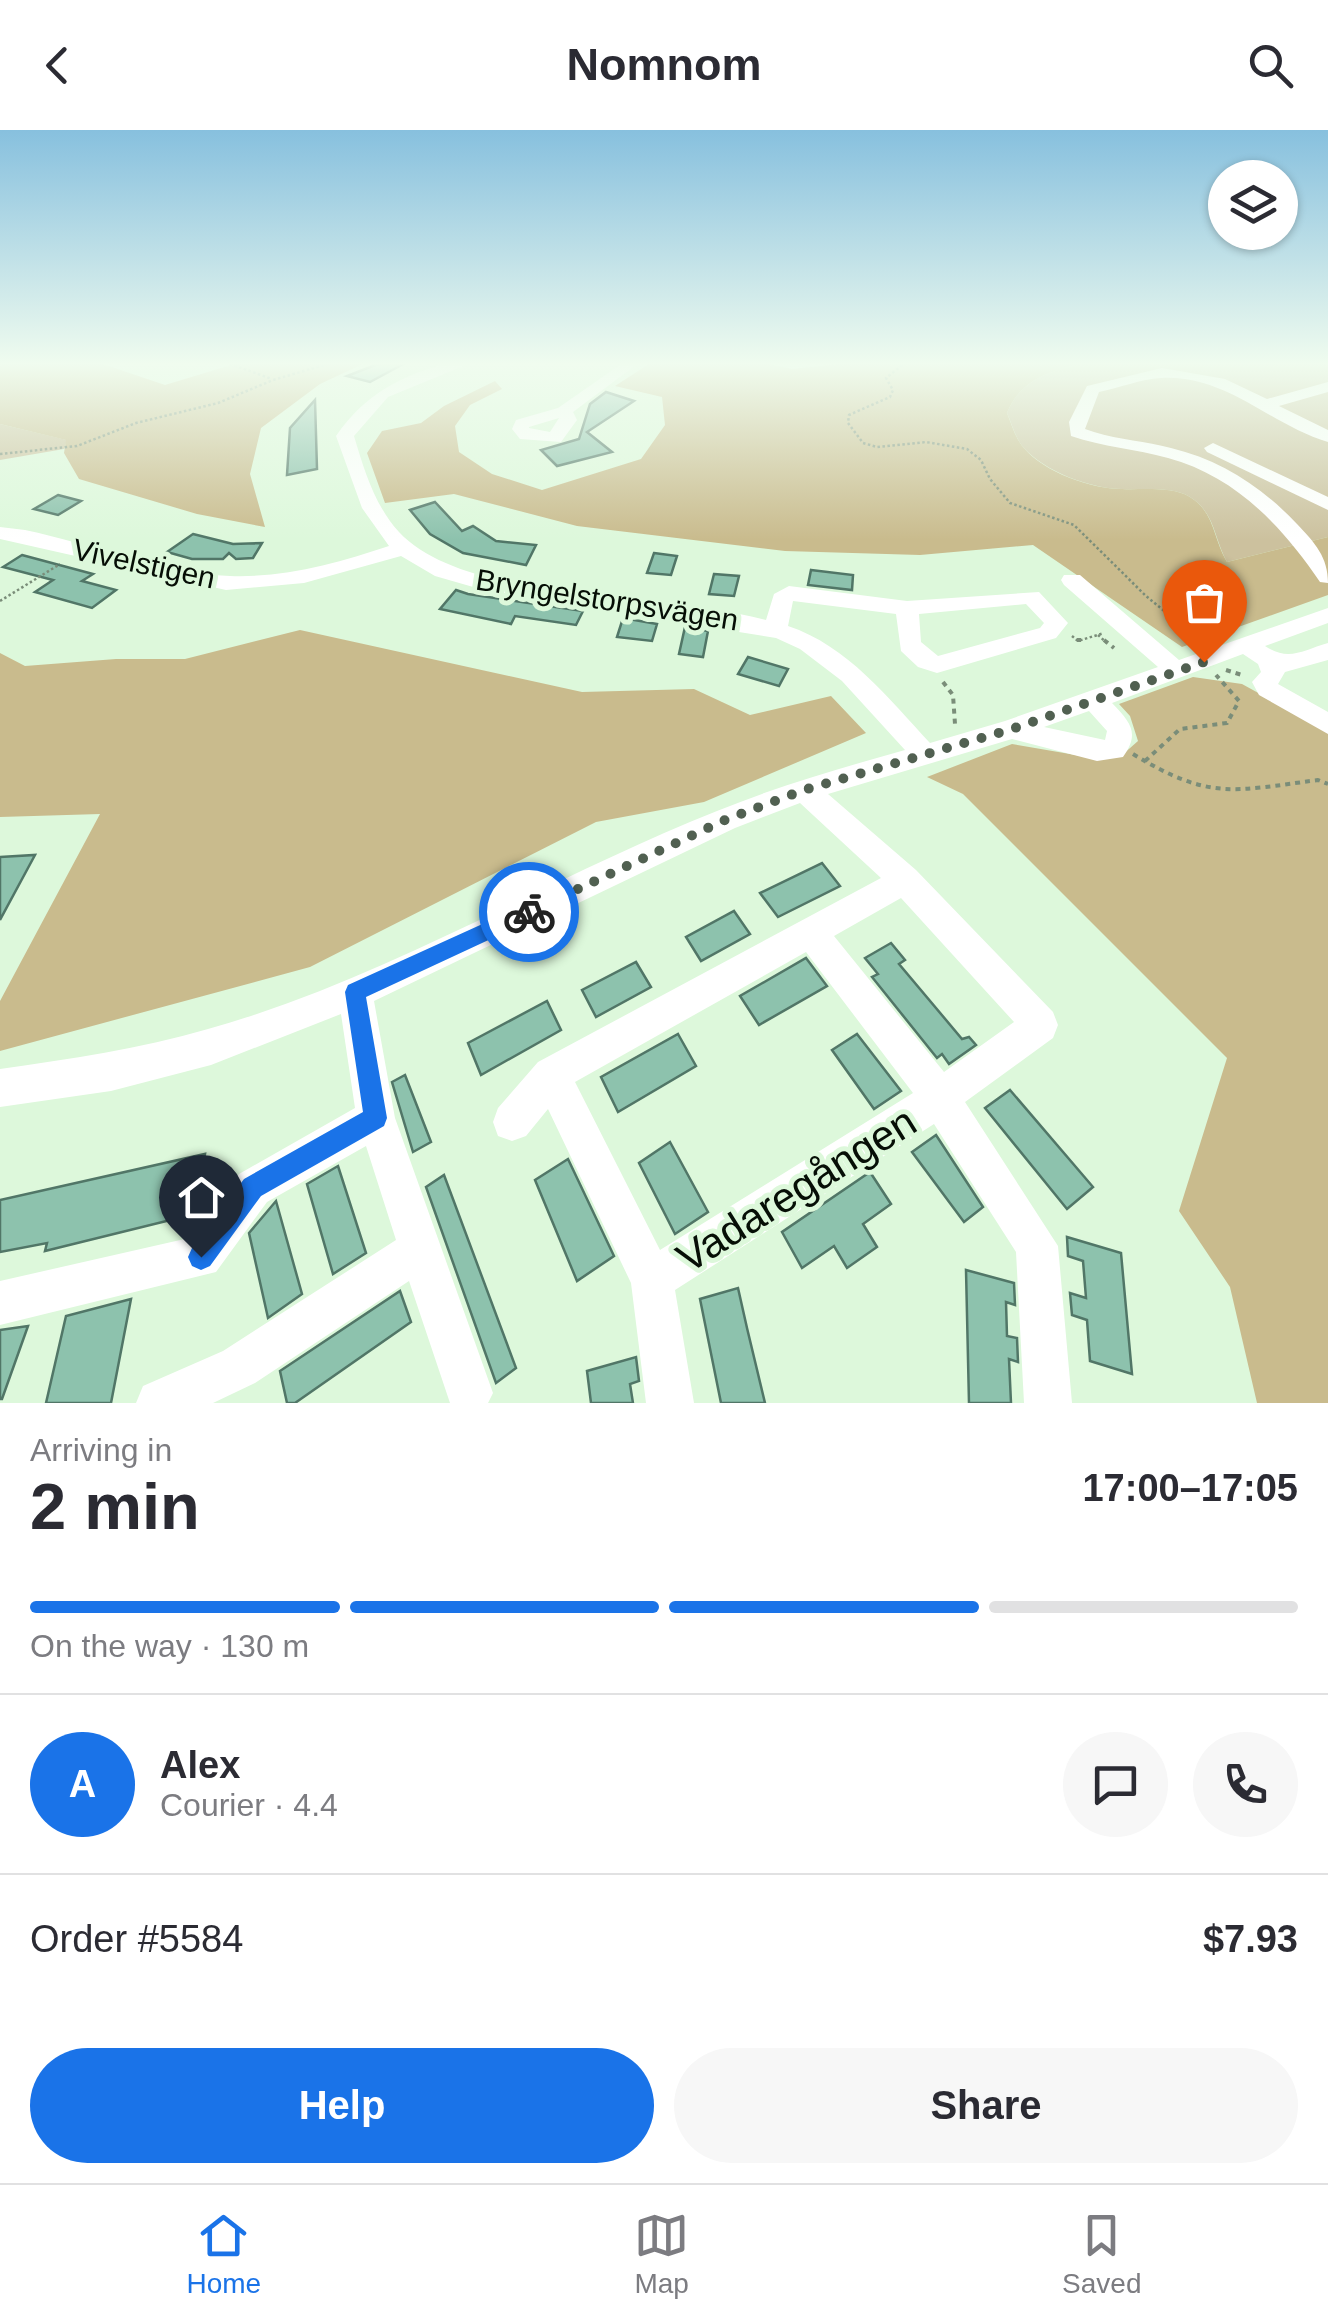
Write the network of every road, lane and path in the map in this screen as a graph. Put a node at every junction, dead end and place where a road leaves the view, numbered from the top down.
1 (143, 421) edge
2 (355, 421) edge
3 (848, 421) edge
4 (1077, 421) edge
5 (1294, 421) edge
6 (1328, 437) edge
7 (1213, 448) dead end
8 (0, 454) edge
9 (1328, 504) edge
10 (1328, 512) edge
11 (1287, 522) junction
12 (1, 527) edge
13 (402, 548) junction
14 (81, 551) junction
15 (1328, 577) edge
16 (1072, 580) dead end
17 (0, 600) edge
18 (906, 608) junction
19 (1328, 615) edge
20 (1057, 623) junction
21 (1127, 626) junction
22 (776, 628) junction
23 (1098, 635) junction
24 (1248, 646) junction
25 (1114, 648) dead end
26 (1324, 658) edge
27 (931, 663) junction
28 (1206, 664) junction
29 (1176, 670) junction
30 (1267, 673) junction
31 (1095, 700) junction
32 (955, 724) dead end
33 (1328, 724) edge
34 (1012, 729) junction
35 (1117, 744) junction
36 (924, 754) junction
37 (1146, 762) junction
38 (1328, 784) edge
39 (804, 790) junction
40 (904, 880) junction
41 (812, 932) junction
42 (355, 992) junction
43 (551, 1075) junction
44 (0, 1088) edge
45 (940, 1098) junction
46 (376, 1118) junction
47 (512, 1122) dead end
48 (420, 1249) junction
49 (652, 1280) junction
50 (0, 1302) edge
51 (469, 1393) dead end
52 (160, 1403) edge
53 (670, 1403) edge
54 (1048, 1403) edge

1 - 8 path
2 - 13 street, Bryngelstorpsvägen
3 - 28 path
4 - 11 street
5 - 6 street
7 - 9 street
10 - 11 street
11 - 15 street
12 - 14 street, Vivelstigen
13 - 14 street, Vivelstigen
13 - 22 street, Bryngelstorpsvägen
14 - 17 path
16 - 21 street
18 - 20 street
18 - 22 street
18 - 27 street
19 - 24 street
20 - 23 path
20 - 27 street
21 - 23 path
21 - 29 street
22 - 36 street, Bryngelstorpsvägen
23 - 25 path
24 - 28 street
24 - 30 street
26 - 30 street
27 - 32 path
28 - 29 street
28 - 30 path
28 - 37 path
29 - 31 street
30 - 33 street
31 - 34 street
31 - 35 street
34 - 35 street
34 - 36 street
35 - 37 path
36 - 39 street
37 - 38 path
39 - 40 street, Vadaregången
39 - 42 street
40 - 41 street
40 - 45 street, Vadaregången
41 - 43 street
41 - 45 street, Vadaregången
42 - 44 street
42 - 46 street
43 - 47 street
43 - 49 street, Vadaregången
45 - 49 street, Vadaregången
45 - 54 street, Vadaregången
46 - 48 street
46 - 50 street
48 - 51 street
48 - 52 street
49 - 53 street, Vadaregången

